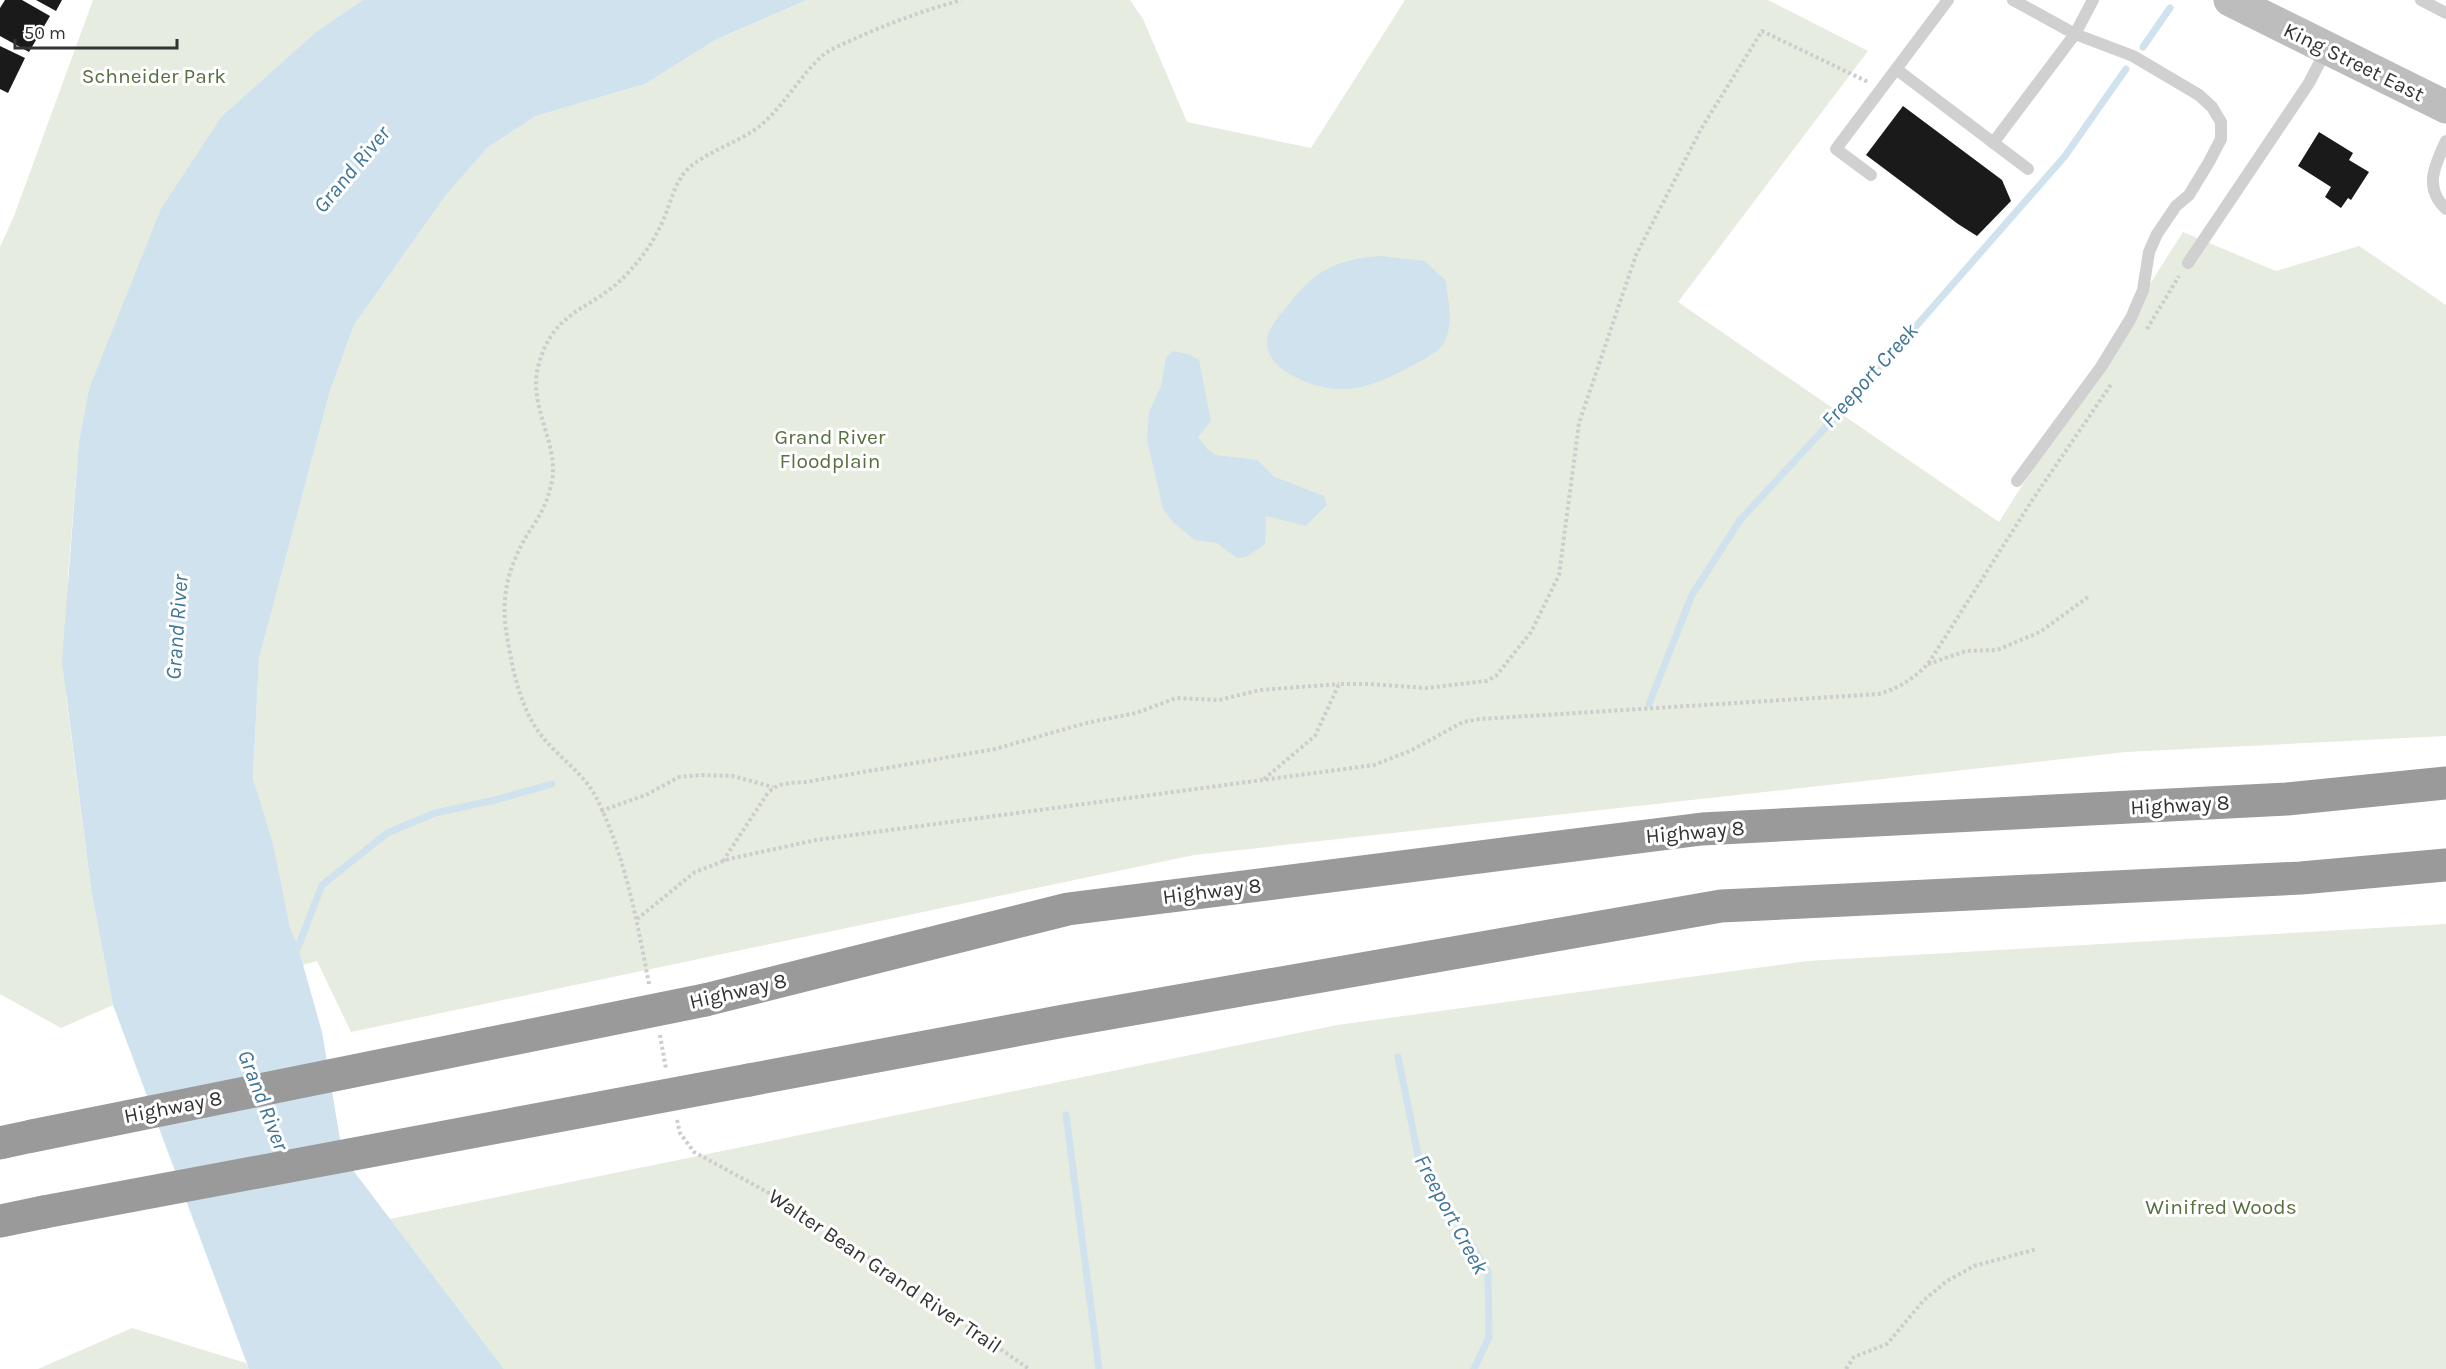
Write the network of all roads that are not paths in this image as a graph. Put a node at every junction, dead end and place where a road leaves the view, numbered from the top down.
1 (1948, 0) edge
2 (2013, 0) edge
3 (2093, 0) edge
4 (2230, 0) edge
5 (2421, 0) edge
6 (2446, 13) edge
7 (2075, 34) junction
8 (2327, 48) junction
9 (1896, 69) junction
10 (2446, 108) edge
11 (2446, 141) edge
12 (1993, 143) junction
13 (2028, 169) dead end
14 (1871, 175) dead end
15 (2446, 209) edge
16 (2188, 263) road end
17 (2017, 481) dead end
18 (2446, 783) edge
19 (2446, 865) edge
20 (0, 1143) edge
21 (0, 1221) edge

1 - 9 lane
2 - 7 lane
3 - 7 lane
4 - 8 main road, King Street East
5 - 6 lane
7 - 12 lane
7 - 17 lane
8 - 10 main road, King Street East
8 - 16 lane
9 - 12 lane
9 - 14 lane
11 - 15 lane
12 - 13 lane
18 - 20 highway, Highway 8, bridge
19 - 21 highway, bridge

